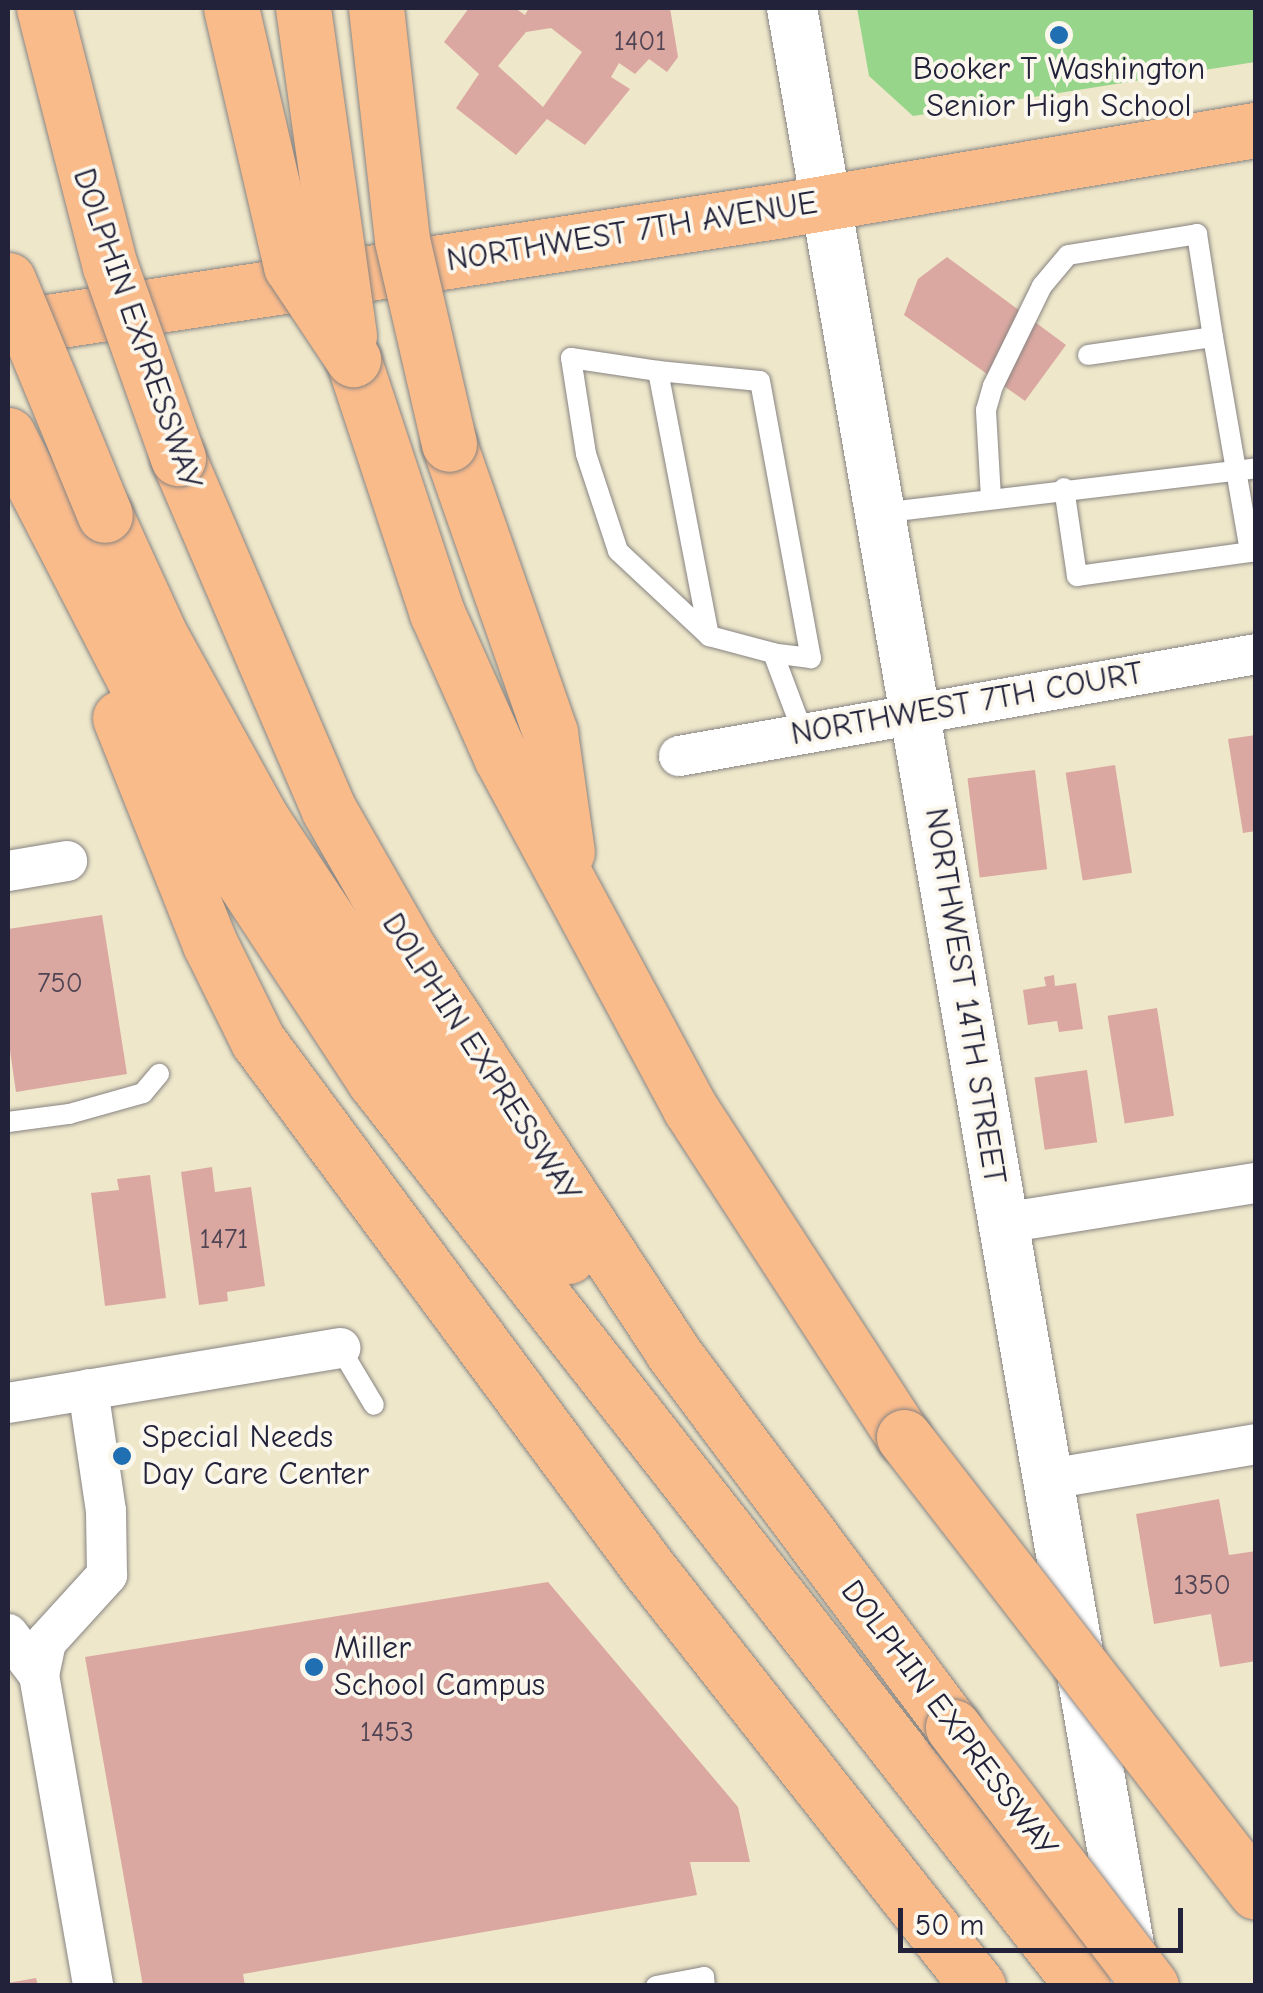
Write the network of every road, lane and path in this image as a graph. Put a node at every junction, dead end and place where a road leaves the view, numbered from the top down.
1 (44, 8) edge
2 (231, 8) edge
3 (304, 8) edge
4 (376, 8) edge
5 (792, 8) edge
6 (1256, 130) edge
7 (829, 203) junction
8 (8, 280) edge
9 (8, 328) edge
10 (1213, 337) junction
11 (1088, 355) dead end
12 (353, 359) junction
13 (658, 371) junction
14 (8, 434) edge
15 (1247, 470) edge
16 (1064, 488) junction
17 (991, 498) junction
18 (880, 513) junction
19 (55, 536) junction
20 (1253, 552) edge
21 (708, 636) junction
22 (773, 652) junction
23 (1256, 654) edge
24 (919, 712) junction
25 (803, 733) junction
26 (679, 756) dead end
27 (67, 861) dead end
28 (8, 871) edge
29 (572, 889) junction
30 (158, 1074) dead end
31 (8, 1122) edge
32 (1256, 1183) edge
33 (1003, 1223) junction
34 (340, 1348) joint
35 (672, 1351) junction
36 (88, 1389) junction
37 (8, 1402) edge
38 (374, 1405) dead end
39 (1256, 1444) edge
40 (1050, 1479) junction
41 (8, 1634) edge
42 (38, 1675) junction
43 (1256, 1892) edge
44 (93, 1986) edge
45 (656, 1986) edge
46 (705, 1986) edge
47 (978, 1986) edge
48 (1083, 1986) edge
49 (1136, 1986) edge
50 (1152, 1986) edge

1 - 35 main road, DOLPHIN EXPRESSWAY, bridge
2 - 12 main road, bridge
3 - 12 main road, bridge
4 - 29 main road, bridge
5 - 7 street, NORTHWEST 14TH STREET
6 - 7 main road, NORTHWEST 7TH AVENUE
7 - 9 main road, NORTHWEST 7TH AVENUE
7 - 18 street, NORTHWEST 14TH STREET
8 - 35 main road, bridge
10 - 11 lane
10 - 15 lane
10 - 17 lane
12 - 29 main road
13 - 21 lane
13 - 21 lane
13 - 22 lane
14 - 19 main road
15 - 16 lane
15 - 20 lane
16 - 17 lane
16 - 20 lane
17 - 18 lane
18 - 24 street, NORTHWEST 14TH STREET
19 - 47 main road
19 - 48 main road
21 - 22 lane
22 - 25 lane
23 - 24 street, NORTHWEST 7TH COURT
24 - 25 street, NORTHWEST 7TH COURT
24 - 33 street, NORTHWEST 14TH STREET
25 - 26 street, NORTHWEST 7TH COURT
27 - 28 street
29 - 43 main road, bridge
30 - 31 lane
32 - 33 street
33 - 40 street, NORTHWEST 14TH STREET
34 - 36 street
34 - 38 lane
35 - 50 main road, DOLPHIN EXPRESSWAY, bridge
36 - 37 street
36 - 42 street
39 - 40 street
40 - 49 street, NORTHWEST 14TH STREET
41 - 42 street
42 - 44 street
45 - 46 lane

